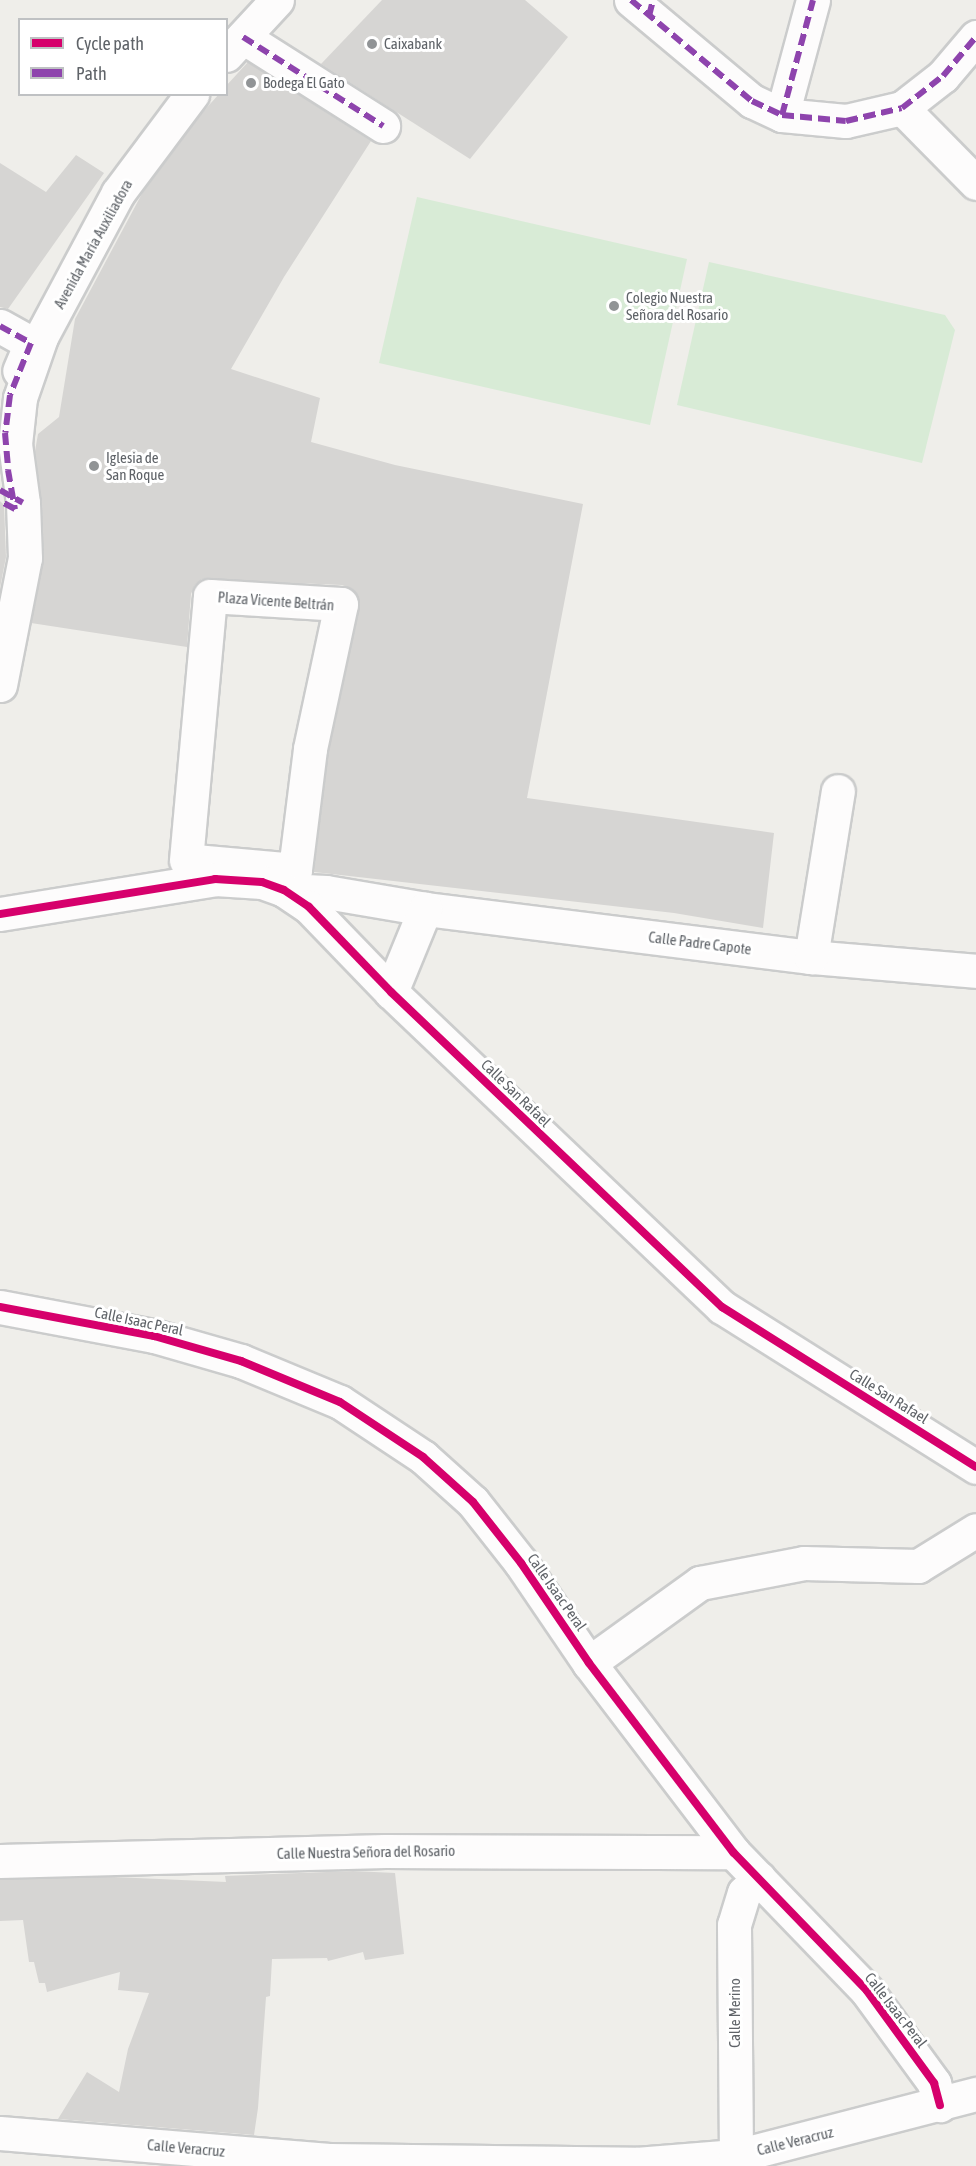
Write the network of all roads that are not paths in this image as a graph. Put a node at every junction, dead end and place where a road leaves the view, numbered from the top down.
1 (277, 0) edge
2 (813, 0) edge
3 (644, 5) edge
4 (976, 37) edge
5 (235, 46) edge
6 (191, 96) edge
7 (902, 108) junction
8 (782, 115) junction
9 (383, 126) dead end
10 (976, 183) edge
11 (2, 324) edge
12 (41, 337) junction
13 (12, 500) edge
14 (0, 685) edge
15 (838, 791) dead end
16 (290, 880) junction
17 (425, 909) junction
18 (0, 914) edge
19 (811, 957) junction
20 (976, 971) edge
21 (391, 992) junction
22 (0, 1307) edge
23 (976, 1467) edge
24 (976, 1530) edge
25 (590, 1663) junction
26 (733, 1852) junction
27 (0, 1861) edge
28 (759, 1878) junction
29 (976, 2094) edge
30 (940, 2104) junction
31 (0, 2133) edge
32 (736, 2156) junction
33 (327, 2163) edge

1 - 5 street
2 - 8 street
3 - 8 street
4 - 7 street
5 - 9 street
6 - 12 street, Avenida María Auxiliadora
7 - 8 street
7 - 10 street
11 - 12 street
11 - 13 street
12 - 13 street, Avenida María Auxiliadora
13 - 14 street
15 - 19 street
16 - 16 street, Plaza Vicente Beltrán
16 - 17 street, Calle Padre Capote
16 - 18 street, Calle San Rafael
16 - 21 street, Calle San Rafael
17 - 19 street, Calle Padre Capote
17 - 21 street
19 - 20 street, Calle Padre Capote
21 - 23 street, Calle San Rafael
22 - 25 street, Calle Isaac Peral
24 - 25 street
25 - 26 street, Calle Isaac Peral
26 - 27 street, Calle Nuestra Señora del Rosario
26 - 28 street, Calle Isaac Peral
28 - 30 street, Calle Isaac Peral
28 - 32 street, Calle Merino
29 - 30 street, Calle Veracruz
30 - 32 street, Calle Veracruz
31 - 33 street, Calle Veracruz
32 - 33 street, Calle Veracruz

